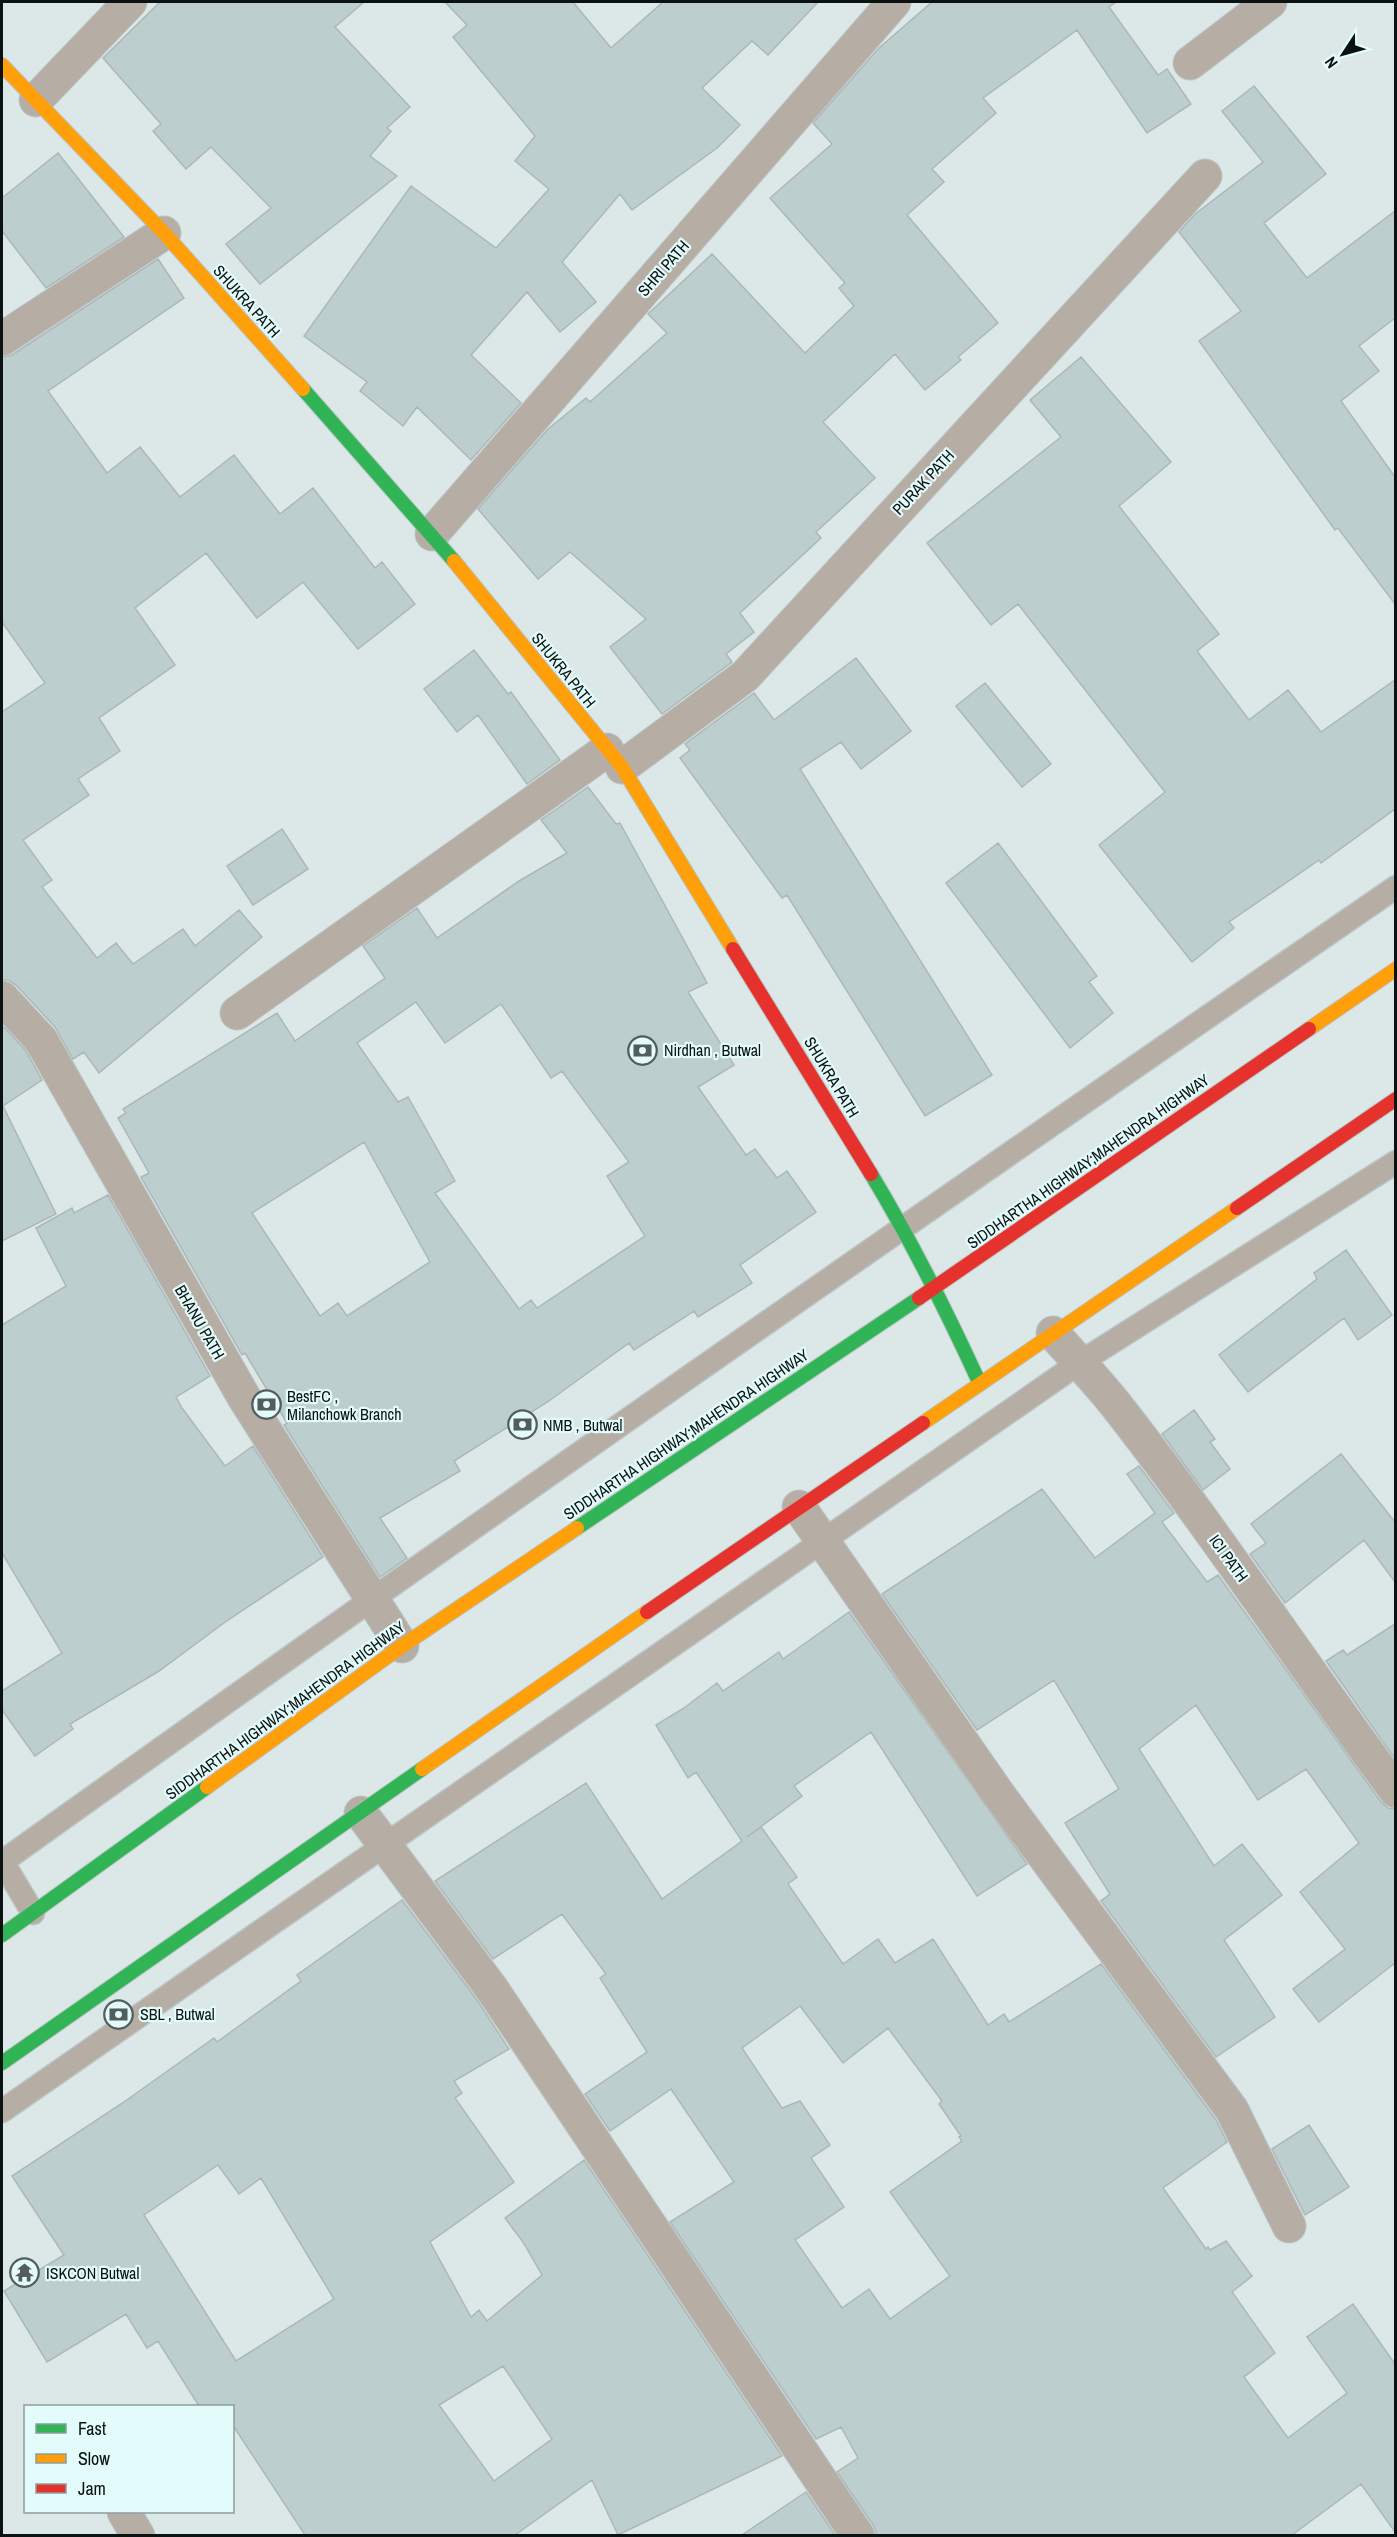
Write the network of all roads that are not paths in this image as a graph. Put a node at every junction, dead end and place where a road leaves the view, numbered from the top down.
1 (129, 2) edge
2 (894, 2) edge
3 (1270, 2) edge
4 (1190, 63) dead end
5 (2, 65) edge
6 (36, 100) junction
7 (1205, 176) dead end
8 (164, 233) junction
9 (2, 339) edge
10 (432, 534) junction
11 (614, 759) junction
12 (1395, 887) edge
13 (1395, 969) edge
14 (2, 998) edge
15 (237, 1013) dead end
16 (1395, 1099) edge
17 (1395, 1162) edge
18 (903, 1227) junction
19 (935, 1287) junction
20 (1053, 1333) junction
21 (1079, 1363) junction
22 (980, 1384) junction
23 (799, 1507) junction
24 (823, 1540) junction
25 (370, 1598) junction
26 (402, 1646) junction
27 (1395, 1791) edge
28 (361, 1813) junction
29 (385, 1844) junction
30 (2, 1862) edge
31 (33, 1913) junction
32 (2, 1935) edge
33 (2, 2063) edge
34 (2, 2111) edge
35 (1288, 2226) dead end
36 (125, 2513) edge
37 (138, 2535) edge
38 (858, 2535) edge

1 - 6 street
2 - 10 street, SHRI PATH
3 - 4 street
5 - 6 main road, SHUKRA PATH
6 - 8 main road, SHUKRA PATH
7 - 11 street, PURAK PATH
8 - 9 street
8 - 10 main road, SHUKRA PATH
10 - 11 main road, SHUKRA PATH
11 - 15 street, PURAK PATH
11 - 18 main road, SHUKRA PATH
12 - 18 lane
13 - 19 main road, SIDDHARTHA HIGHWAY;MAHENDRA HIGHWAY
14 - 25 street, BHANU PATH
16 - 20 main road
17 - 21 lane
18 - 19 main road, SHUKRA PATH
18 - 25 lane
19 - 22 main road, SHUKRA PATH
19 - 26 main road, SIDDHARTHA HIGHWAY;MAHENDRA HIGHWAY
20 - 21 street, ICI PATH
20 - 22 main road
21 - 24 lane
21 - 27 street, ICI PATH
22 - 23 main road
23 - 24 street
23 - 28 main road
24 - 29 lane
24 - 35 street
25 - 26 street, BHANU PATH
25 - 30 lane
26 - 31 main road, SIDDHARTHA HIGHWAY;MAHENDRA HIGHWAY
28 - 29 street
28 - 33 main road
29 - 34 lane
29 - 38 street
30 - 31 lane
31 - 32 main road, SIDDHARTHA HIGHWAY;MAHENDRA HIGHWAY
36 - 37 street

